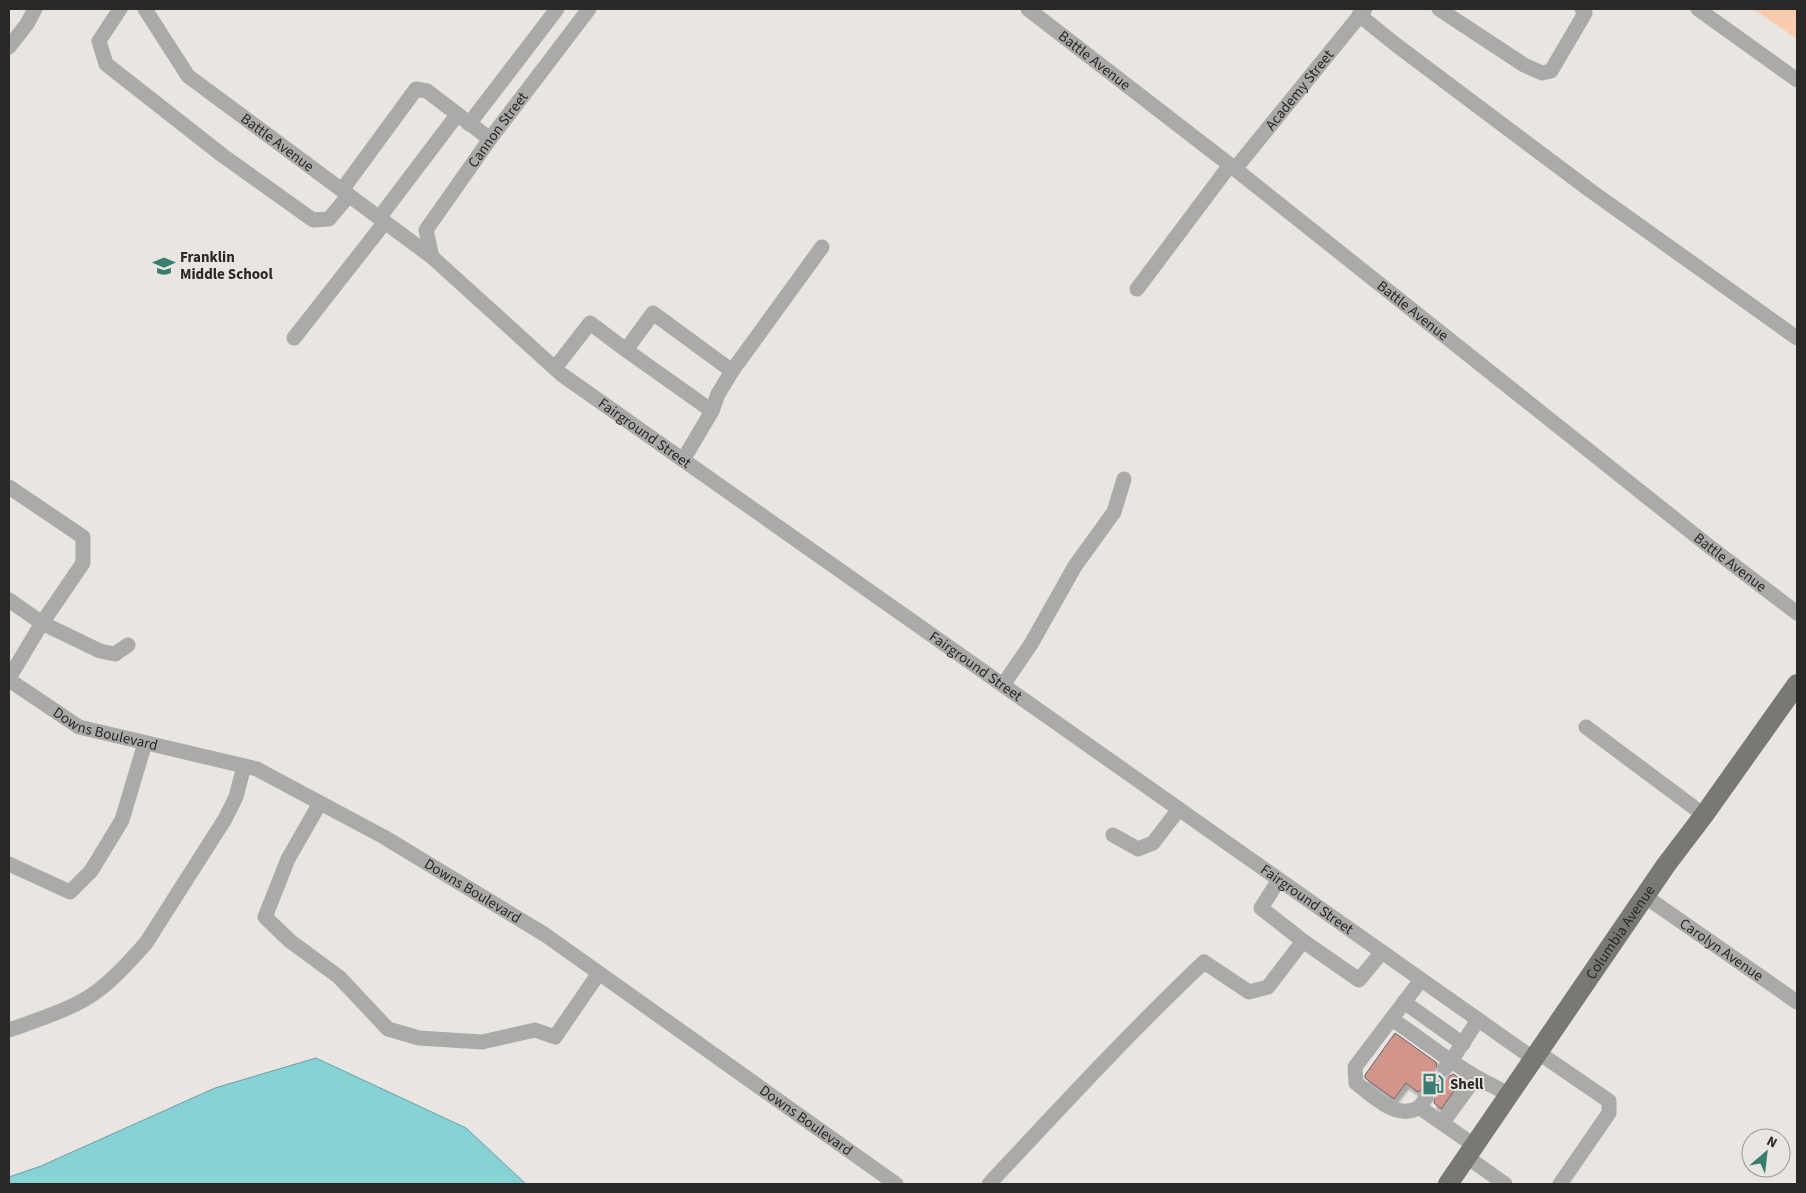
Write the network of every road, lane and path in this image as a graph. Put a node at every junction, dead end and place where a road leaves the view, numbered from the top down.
1 (35, 9) edge
2 (120, 9) edge
3 (145, 9) edge
4 (557, 9) edge
5 (589, 9) edge
6 (1028, 9) edge
7 (1439, 9) edge
8 (1582, 9) edge
9 (1698, 9) edge
10 (1362, 12) edge
11 (9, 47) edge
12 (1797, 80) edge
13 (463, 119) junction
14 (490, 139) junction
15 (1233, 167) junction
16 (345, 192) junction
17 (382, 220) junction
18 (822, 247) dead end
19 (432, 257) junction
20 (1136, 288) dead end
21 (294, 338) dead end
22 (1797, 338) edge
23 (626, 350) junction
24 (555, 368) junction
25 (732, 371) junction
26 (712, 411) junction
27 (683, 460) junction
28 (1124, 479) dead end
29 (9, 487) edge
30 (9, 600) edge
31 (1797, 613) edge
32 (42, 623) junction
33 (128, 645) dead end
34 (9, 679) edge
35 (1797, 684) edge
36 (1002, 685) junction
37 (1586, 728) dead end
38 (145, 743) junction
39 (244, 766) junction
40 (320, 803) junction
41 (1179, 809) junction
42 (1704, 815) junction
43 (1114, 835) dead end
44 (9, 864) edge
45 (1279, 880) junction
46 (1646, 897) junction
47 (1303, 941) junction
48 (1382, 952) junction
49 (599, 973) junction
50 (1421, 980) junction
51 (1404, 1002) junction
52 (1797, 1002) edge
53 (1392, 1019) junction
54 (1478, 1020) junction
55 (9, 1030) edge
56 (1462, 1044) junction
57 (1537, 1056) junction
58 (1448, 1064) junction
59 (1476, 1077) junction
60 (1510, 1095) junction
61 (1443, 1122) junction
62 (1471, 1152) junction
63 (896, 1184) edge
64 (988, 1184) edge
65 (1448, 1184) edge
66 (1505, 1184) edge
67 (1560, 1184) edge

1 - 11 street
2 - 16 street
3 - 16 street, Battle Avenue
4 - 13 street
5 - 14 street, Cannon Street
6 - 15 street, Battle Avenue
7 - 8 street
9 - 12 street
10 - 15 street, Academy Street
10 - 22 street
13 - 14 street
13 - 16 street
13 - 17 street
14 - 19 street, Cannon Street
15 - 20 street, Academy Street
15 - 31 street, Battle Avenue
16 - 17 street, Battle Avenue
17 - 19 street, Battle Avenue
17 - 21 street
18 - 25 street
19 - 24 street, Fairground Street
23 - 24 street
23 - 25 street
23 - 26 street
24 - 27 street, Fairground Street
25 - 26 street
26 - 27 street
27 - 36 street, Fairground Street
28 - 36 street
29 - 32 street
30 - 32 street
32 - 33 street
32 - 34 street
34 - 38 street, Downs Boulevard
35 - 42 main road, Columbia Avenue
36 - 41 street, Fairground Street
37 - 42 street
38 - 39 street, Downs Boulevard
38 - 44 street
39 - 40 street, Downs Boulevard
39 - 55 street
40 - 49 street, Downs Boulevard
40 - 49 street
41 - 43 street
41 - 45 street, Fairground Street
42 - 46 main road, Columbia Avenue
45 - 47 street
45 - 48 street, Fairground Street
46 - 52 street, Carolyn Avenue
46 - 57 main road, Columbia Avenue
47 - 48 street
47 - 64 street
48 - 50 street, Fairground Street
49 - 63 street, Downs Boulevard
50 - 51 street
50 - 54 street, Fairground Street
51 - 53 street
51 - 56 street
53 - 58 street
53 - 61 street
54 - 56 street
54 - 57 street, Fairground Street
56 - 58 street
57 - 60 main road, Columbia Avenue
57 - 67 street, Fairground Street
58 - 59 street
59 - 60 street
59 - 61 street
60 - 62 main road, Columbia Avenue
61 - 62 street
62 - 65 main road, Columbia Avenue
62 - 66 street

